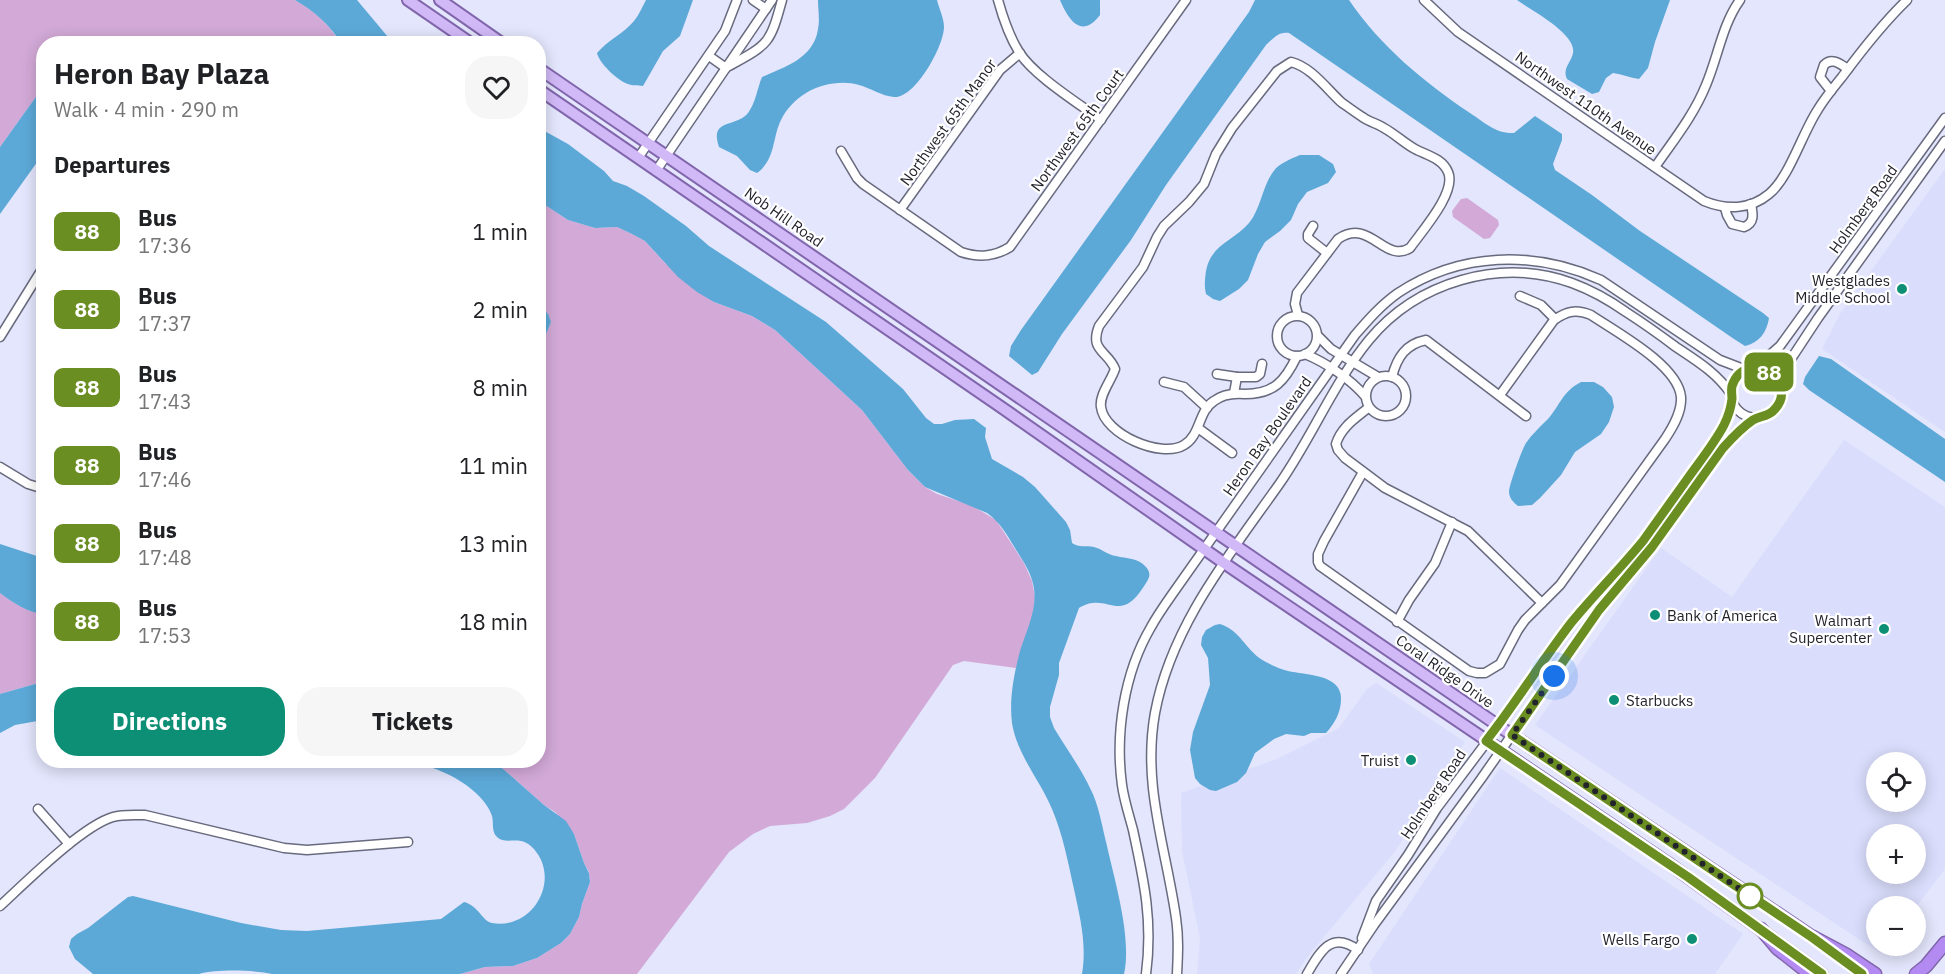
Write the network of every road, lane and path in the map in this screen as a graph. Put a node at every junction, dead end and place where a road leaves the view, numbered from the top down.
1 (408, 0) edge
2 (440, 0) edge
3 (737, 0) edge
4 (753, 0) edge
5 (772, 0) edge
6 (782, 0) edge
7 (998, 0) edge
8 (1424, 0) edge
9 (1740, 0) edge
10 (1907, 0) edge
11 (1182, 2) edge
12 (766, 9) junction
13 (460, 36) edge
14 (492, 36) edge
15 (1020, 54) junction
16 (709, 56) junction
17 (726, 68) junction
18 (1848, 69) junction
19 (546, 73) edge
20 (1831, 91) junction
21 (546, 95) edge
22 (1945, 118) edge
23 (1101, 120) junction
24 (1945, 141) edge
25 (648, 143) junction
26 (841, 151) dead end
27 (667, 156) junction
28 (638, 158) junction
29 (1655, 167) junction
30 (656, 171) junction
31 (1747, 205) junction
32 (1725, 208) junction
33 (900, 210) junction
34 (1313, 226) dead end
35 (1327, 253) junction
36 (36, 279) edge
37 (1520, 296) dead end
38 (1298, 315) junction
39 (1555, 319) junction
40 (1318, 336) junction
41 (0, 337) edge
42 (1301, 355) junction
43 (1341, 355) junction
44 (1353, 363) junction
45 (1262, 364) dead end
46 (1331, 369) junction
47 (1751, 369) junction
48 (1217, 374) dead end
49 (1237, 377) junction
50 (1343, 377) junction
51 (1378, 377) junction
52 (1392, 377) junction
53 (1164, 382) dead end
54 (1780, 385) junction
55 (1011, 392) joint
56 (1234, 393) junction
57 (1500, 395) junction
58 (1365, 396) junction
59 (1731, 397) junction
60 (1207, 408) junction
61 (1368, 408) junction
62 (1526, 416) dead end
63 (1755, 419) junction
64 (1198, 428) junction
65 (1232, 453) dead end
66 (0, 468) edge
67 (1363, 472) junction
68 (36, 486) edge
69 (1452, 522) junction
70 (1217, 531) junction
71 (1237, 545) junction
72 (1204, 549) junction
73 (1224, 564) junction
74 (1542, 603) junction
75 (1397, 622) junction
76 (1498, 725) junction
77 (1512, 735) junction
78 (1486, 741) junction
79 (1500, 751) junction
80 (38, 809) dead end
81 (408, 842) dead end
82 (69, 844) junction
83 (0, 906) edge
84 (1761, 929) junction
85 (1813, 938) junction
86 (1945, 943) edge
87 (1358, 950) junction
88 (1945, 953) edge
89 (1146, 974) edge
90 (1177, 974) edge
91 (1307, 974) edge
92 (1341, 974) edge
93 (1810, 974) edge
94 (1822, 974) edge
95 (1862, 974) edge
96 (1875, 974) edge
97 (1916, 974) edge
98 (1928, 974) edge

1 - 13 main road
2 - 14 main road
3 - 16 street
4 - 12 street
5 - 12 street
6 - 17 street
7 - 15 street
8 - 29 street, Northwest 110th Avenue
9 - 29 street
10 - 18 street
11 - 23 street, Northwest 65th Court
12 - 17 street
15 - 23 street
15 - 33 street, Northwest 65th Manor
16 - 17 street
16 - 25 street
17 - 27 street
18 - 20 street
18 - 20 street
19 - 25 main road, Nob Hill Road
20 - 31 street
21 - 28 main road
22 - 47 street, Holmberg Road
23 - 33 street, Northwest 65th Court
24 - 54 street, Holmberg Road
25 - 27 main road, Nob Hill Road
25 - 28 street
26 - 33 street
27 - 30 street
27 - 55 main road, Nob Hill Road
28 - 30 main road
29 - 32 street, Northwest 110th Avenue
30 - 72 main road
31 - 32 street, Northwest 110th Avenue
31 - 32 street
34 - 35 street
35 - 38 street
35 - 64 street
36 - 41 street
37 - 39 street
38 - 40 street
38 - 42 street
39 - 57 street
39 - 74 street
40 - 42 street
40 - 43 street
42 - 46 street
42 - 56 street
43 - 44 street
43 - 46 street, Heron Bay Boulevard
43 - 47 street, Heron Bay Boulevard
44 - 50 street, Heron Bay Boulevard
44 - 51 street
44 - 59 street, Heron Bay Boulevard
45 - 49 street
46 - 50 street
46 - 70 street, Heron Bay Boulevard
47 - 54 street
47 - 59 street
48 - 49 street
49 - 56 street
50 - 58 street
50 - 71 street, Heron Bay Boulevard
51 - 52 street
51 - 58 street
52 - 57 street
52 - 61 street
53 - 60 street
54 - 63 street
55 - 70 main road, Coral Ridge Drive
56 - 60 street
57 - 62 street
58 - 61 street
59 - 63 street
59 - 76 street, Holmberg Road
60 - 64 street
61 - 67 street
63 - 77 street, Holmberg Road
64 - 65 street
66 - 68 street
67 - 69 street
67 - 75 street
69 - 74 street
69 - 75 street
70 - 71 main road, Coral Ridge Drive
70 - 72 street, Heron Bay Boulevard
71 - 73 street, Heron Bay Boulevard
71 - 76 main road, Coral Ridge Drive
72 - 73 main road
72 - 89 street, Heron Bay Boulevard
73 - 78 main road
73 - 90 street, Heron Bay Boulevard
74 - 75 street
76 - 77 main road, Coral Ridge Drive
76 - 78 street, Holmberg Road
77 - 79 street, Holmberg Road
77 - 85 main road, Coral Ridge Drive
78 - 79 main road
78 - 87 street, Holmberg Road
79 - 84 main road
79 - 87 street, Holmberg Road
80 - 82 street
81 - 82 street
82 - 83 street
84 - 93 highway
84 - 94 main road
85 - 95 main road, Coral Ridge Drive
85 - 96 highway
86 - 97 highway
87 - 91 street
87 - 92 street
88 - 98 highway

